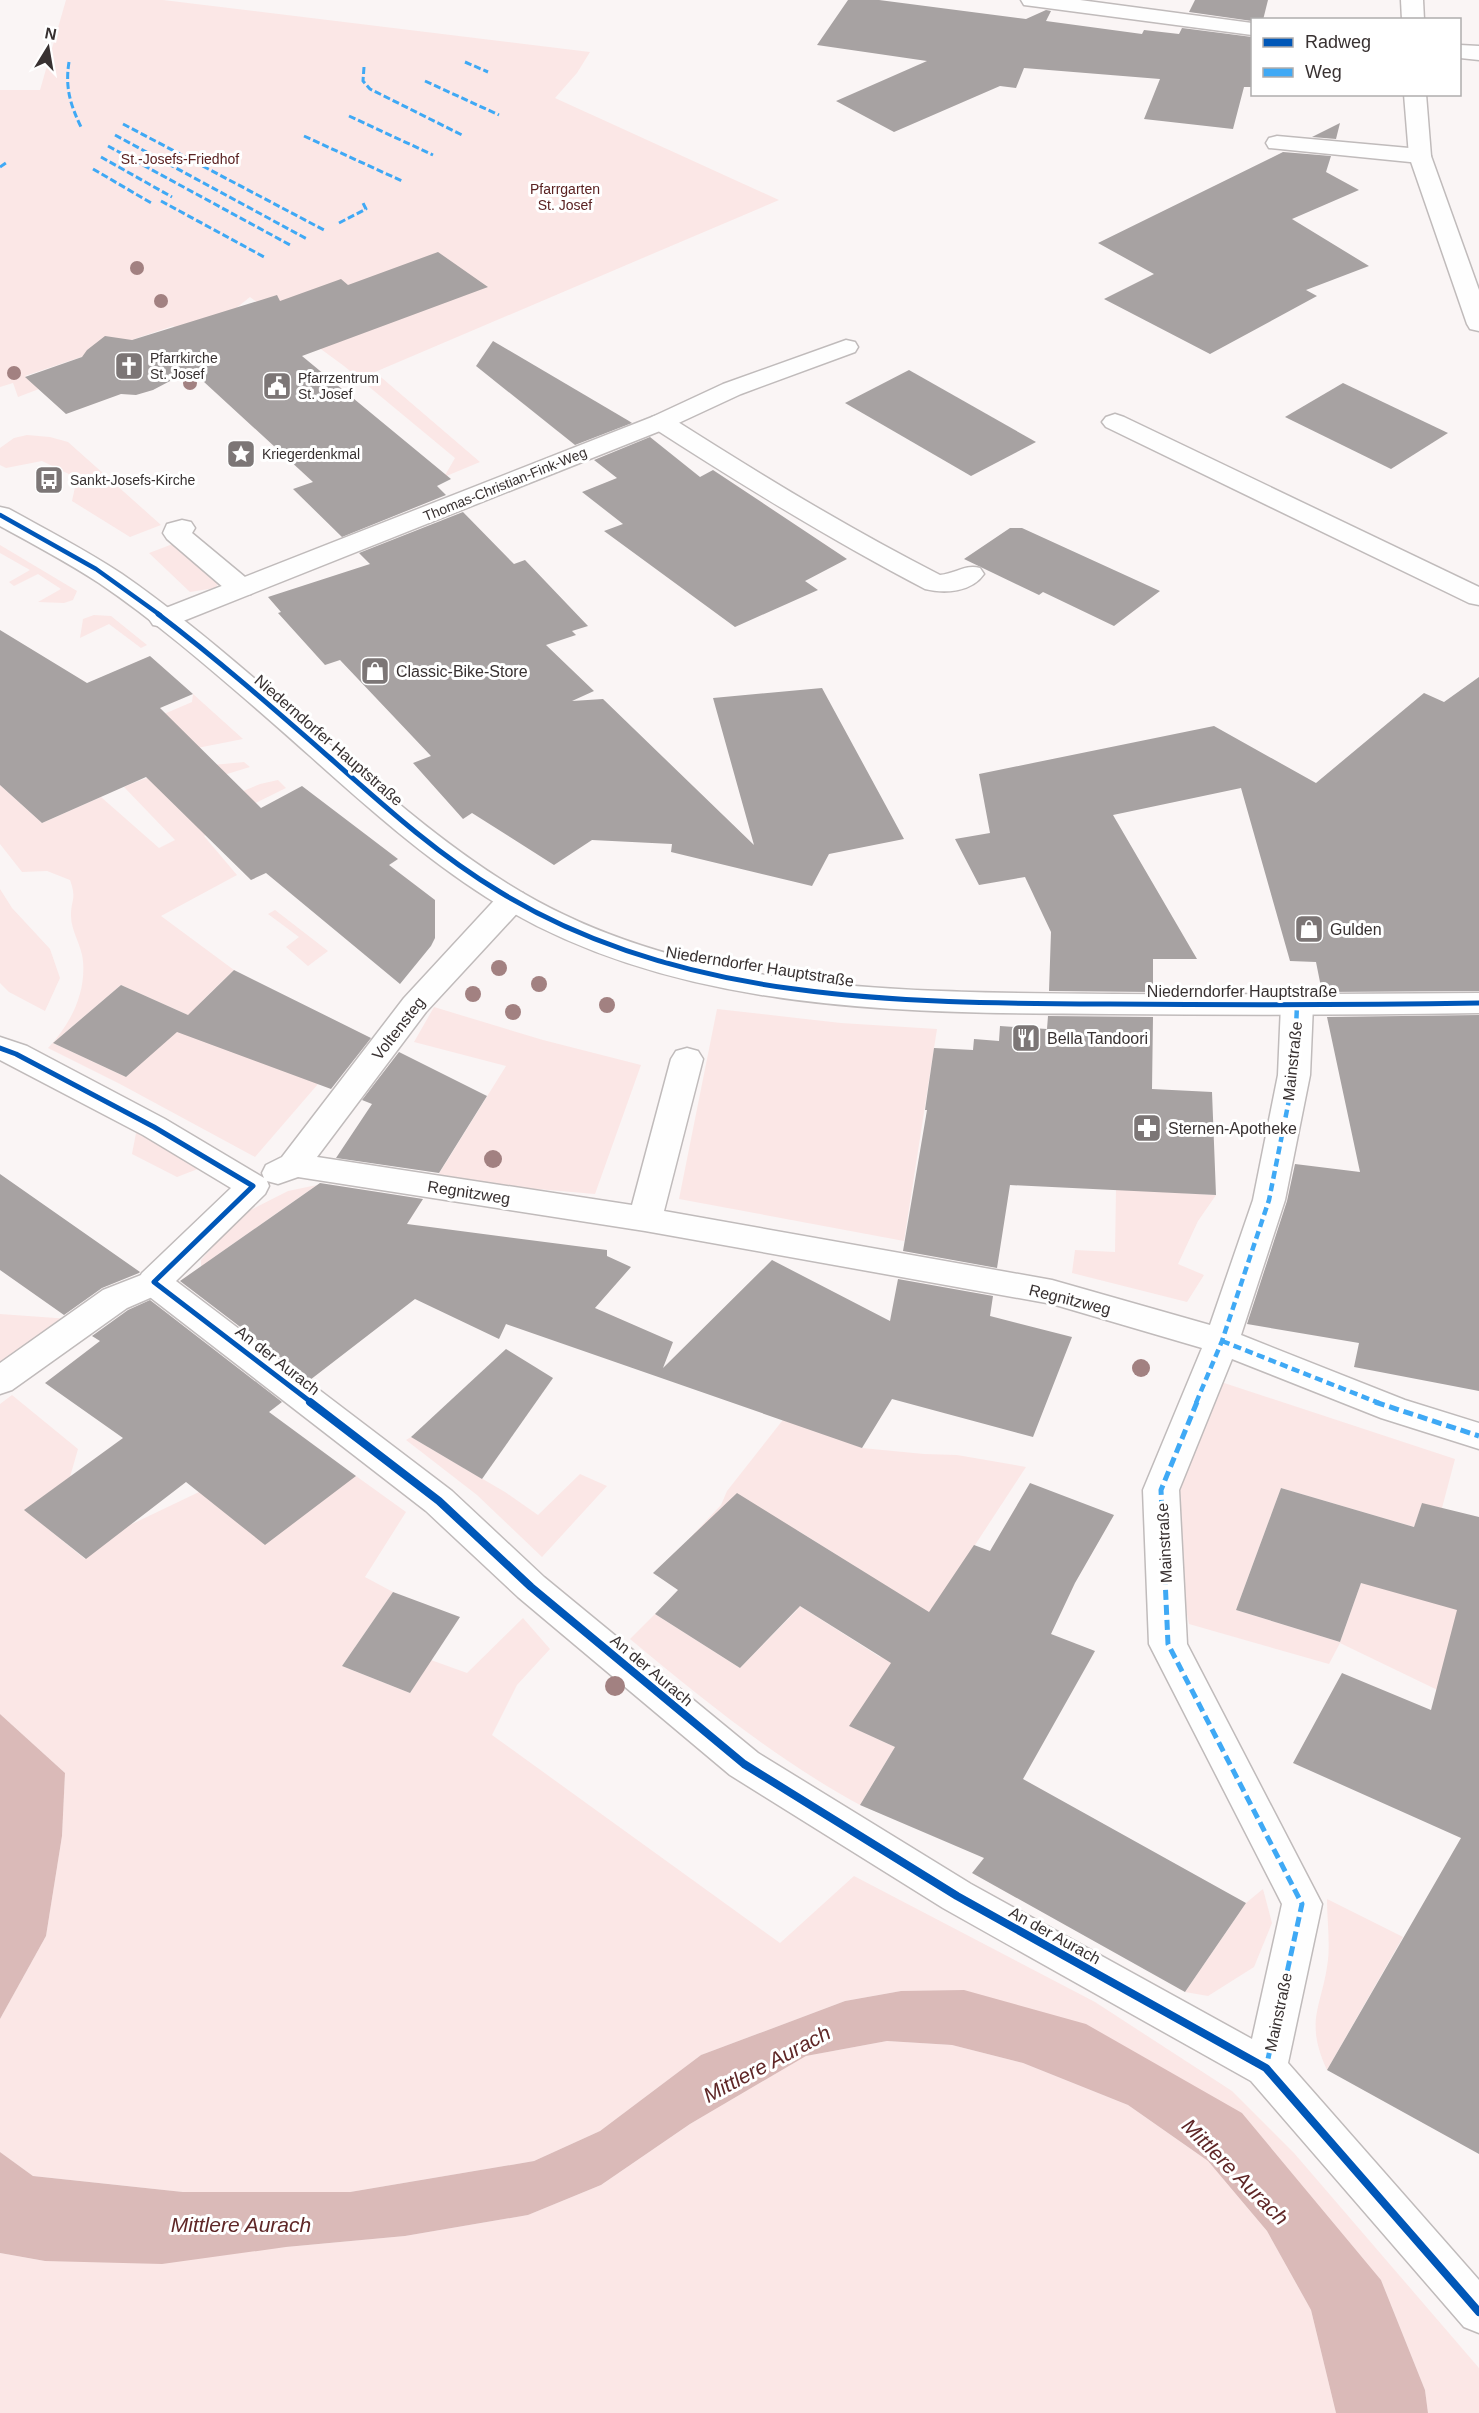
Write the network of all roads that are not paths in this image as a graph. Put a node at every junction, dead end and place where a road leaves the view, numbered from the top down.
1 (1032, 0) edge
2 (1412, 0) edge
3 (1413, 18) edge
4 (1251, 29) edge
5 (1461, 52) edge
6 (1479, 53) edge
7 (1415, 96) edge
8 (1277, 143) dead end
9 (1420, 156) junction
10 (1479, 324) edge
11 (846, 347) dead end
12 (661, 422) junction
13 (1115, 422) dead end
14 (0, 514) edge
15 (182, 528) dead end
16 (971, 574) dead end
17 (241, 588) junction
18 (1479, 597) edge
19 (163, 619) junction
20 (512, 900) junction
21 (1479, 1003) edge
22 (1297, 1005) junction
23 (0, 1048) edge
24 (687, 1059) dead end
25 (294, 1165) junction
26 (253, 1186) junction
27 (645, 1219) junction
28 (154, 1282) junction
29 (1222, 1341) junction
30 (0, 1381) edge
31 (1479, 1436) edge
32 (1266, 2068) junction
33 (1479, 2312) edge

1 - 4 street
2 - 3 street
5 - 6 street
7 - 9 street
8 - 9 street
9 - 10 street
11 - 12 street, Thomas-Christian-Fink-Weg
12 - 16 street
12 - 17 street, Thomas-Christian-Fink-Weg
13 - 18 street
14 - 19 street, Niederndorfer Hauptstraße
15 - 17 street
17 - 19 street, Thomas-Christian-Fink-Weg
19 - 20 street, Niederndorfer Hauptstraße
20 - 22 street, Niederndorfer Hauptstraße
20 - 25 street, Voltensteg
21 - 22 street, Niederndorfer Hauptstraße
22 - 29 street, Mainstraße
23 - 26 street
24 - 27 street
25 - 26 street
25 - 27 street, Regnitzweg
26 - 28 street
27 - 29 street, Regnitzweg
28 - 30 street
28 - 32 street, An der Aurach
29 - 31 street, Regnitzweg
29 - 32 street, Mainstraße
32 - 33 street, An der Aurach

